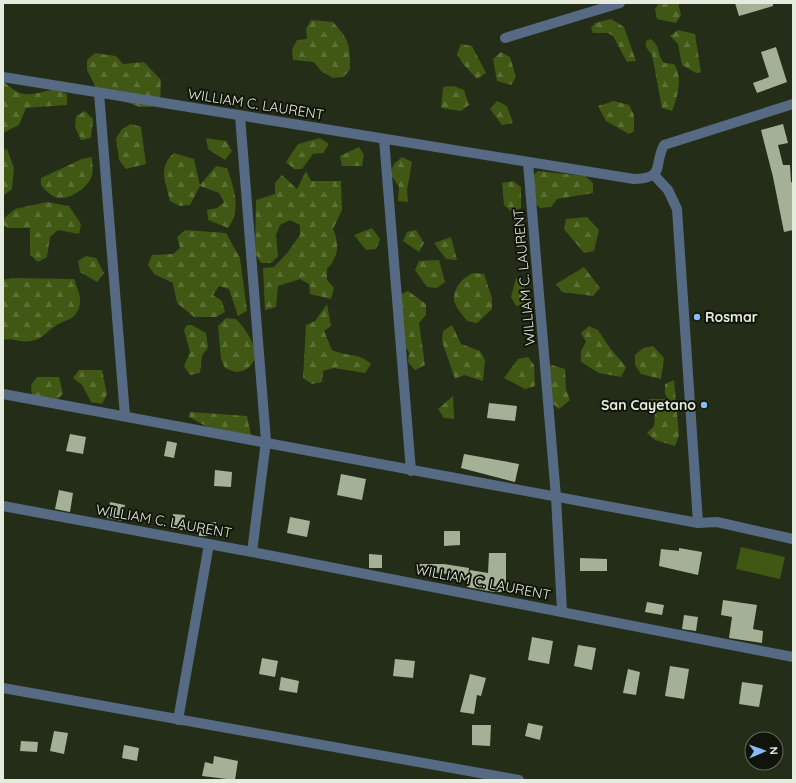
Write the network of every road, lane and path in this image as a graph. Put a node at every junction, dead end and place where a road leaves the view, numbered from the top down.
1 (620, 3) edge
2 (505, 38) dead end
3 (3, 77) edge
4 (99, 93) junction
5 (793, 104) edge
6 (240, 116) junction
7 (384, 139) junction
8 (528, 163) junction
9 (654, 175) junction
10 (3, 394) edge
11 (125, 416) junction
12 (266, 441) junction
13 (411, 471) junction
14 (556, 497) junction
15 (3, 506) edge
16 (698, 523) junction
17 (793, 539) edge
18 (209, 544) junction
19 (252, 552) junction
20 (562, 611) junction
21 (793, 658) edge
22 (3, 688) edge
23 (178, 720) junction
24 (519, 780) edge

1 - 2 street
3 - 4 street, WILLIAM C. LAURENT
4 - 6 street, WILLIAM C. LAURENT
4 - 11 street
5 - 9 street
6 - 7 street, WILLIAM C. LAURENT
6 - 12 street
7 - 8 street, WILLIAM C. LAURENT
7 - 13 street
8 - 9 street, WILLIAM C. LAURENT
8 - 14 street, WILLIAM C. LAURENT
9 - 16 street
10 - 11 street
11 - 12 street
12 - 13 street
12 - 19 street
13 - 14 street
14 - 16 street
14 - 20 street, WILLIAM C. LAURENT
15 - 18 street, WILLIAM C. LAURENT
16 - 17 street
18 - 19 street, WILLIAM C. LAURENT
18 - 23 street
19 - 20 street, WILLIAM C. LAURENT
20 - 21 street
22 - 23 street
23 - 24 street

